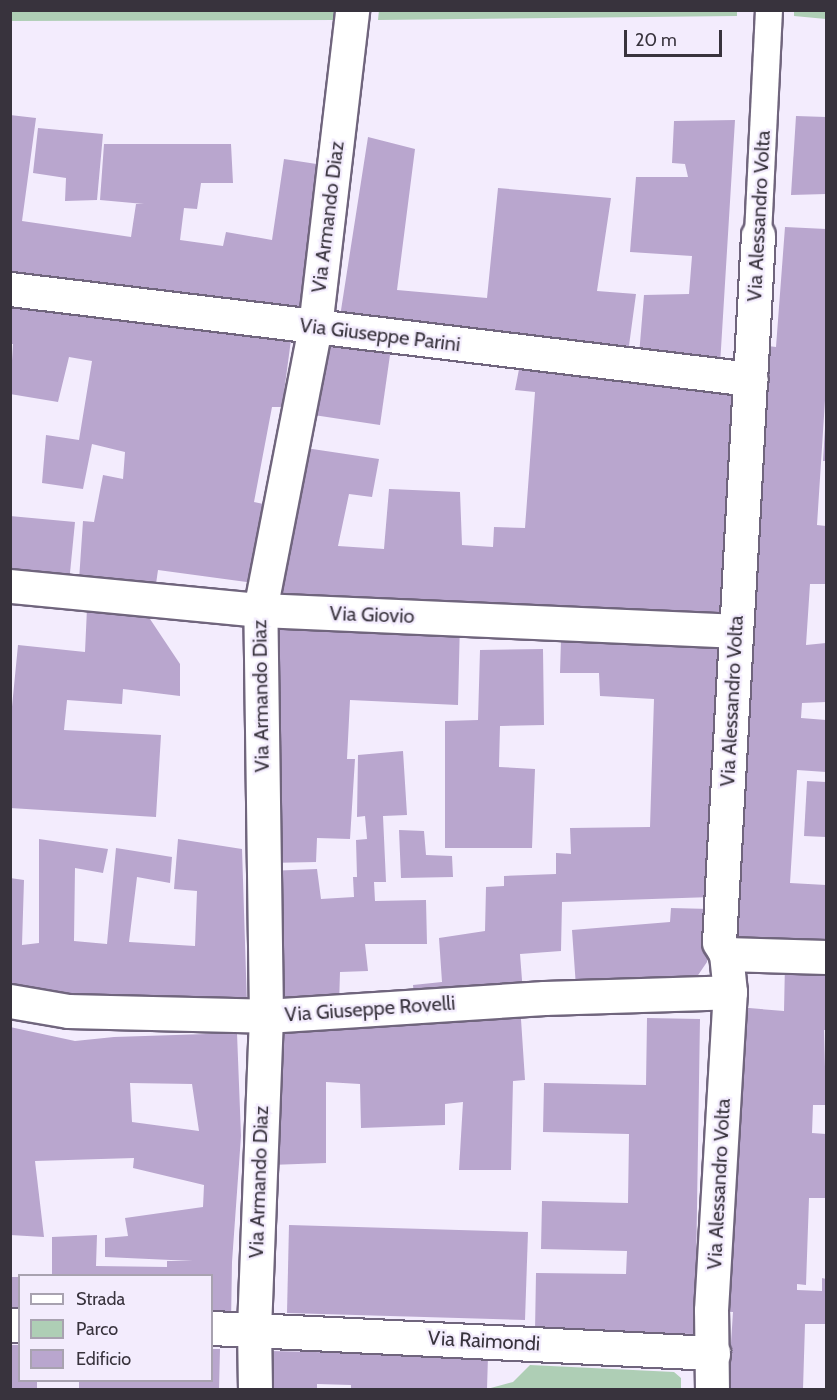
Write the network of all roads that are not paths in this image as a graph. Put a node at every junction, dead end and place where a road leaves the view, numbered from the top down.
1 (352, 10) edge
2 (769, 10) edge
3 (758, 235) joint
4 (10, 289) edge
5 (315, 327) junction
6 (751, 379) junction
7 (10, 586) edge
8 (260, 610) junction
9 (735, 631) junction
10 (726, 954) junction
11 (826, 957) edge
12 (730, 992) junction
13 (10, 1001) edge
14 (266, 1016) junction
15 (213, 1328) edge
16 (254, 1329) junction
17 (713, 1353) junction
18 (255, 1389) edge
19 (712, 1389) edge

1 - 5 street, Via Armando Diaz
2 - 3 street, Via Alessandro Volta
3 - 6 street, Via Alessandro Volta
4 - 5 street, Via Giuseppe Parini
5 - 6 street, Via Giuseppe Parini
5 - 8 street, Via Armando Diaz
6 - 9 street, Via Alessandro Volta
7 - 8 street, Via Giovio
8 - 9 street, Via Giovio
8 - 14 street, Via Armando Diaz
9 - 10 street, Via Alessandro Volta
10 - 11 street
10 - 12 street, Via Alessandro Volta
12 - 14 street, Via Giuseppe Rovelli
12 - 17 street, Via Alessandro Volta
13 - 14 street, Via Giuseppe Rovelli
14 - 16 street, Via Armando Diaz
15 - 16 street, Via Raimondi
16 - 17 street, Via Raimondi
16 - 18 street, Via Armando Diaz
17 - 19 street, Via Alessandro Volta

